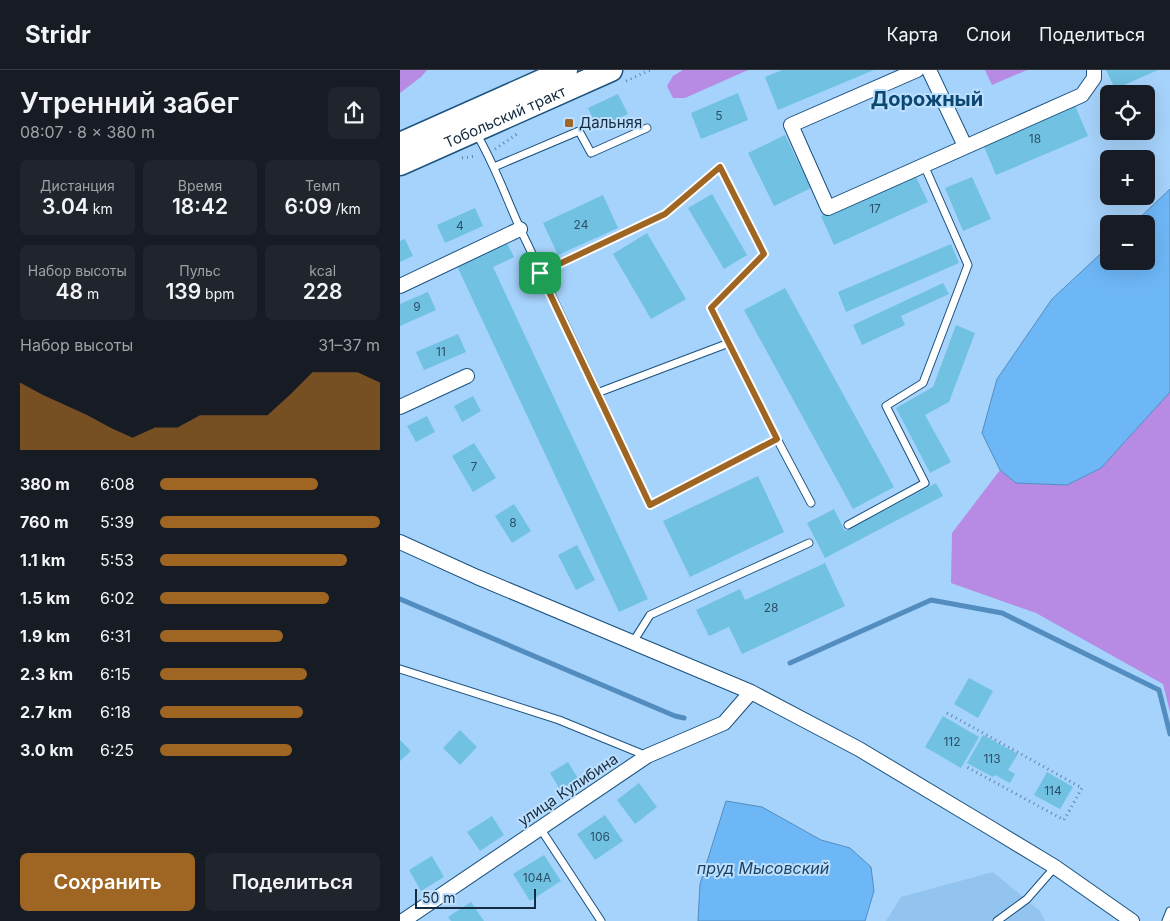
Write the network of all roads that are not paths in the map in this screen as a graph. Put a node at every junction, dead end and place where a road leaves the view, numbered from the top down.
1 (566, 70) edge
2 (611, 70) edge
3 (916, 70) edge
4 (929, 70) edge
5 (1094, 70) edge
6 (471, 122) junction
7 (647, 128) dead end
8 (400, 144) edge
9 (965, 146) junction
10 (400, 164) edge
11 (924, 165) junction
12 (494, 167) junction
13 (520, 229) junction
14 (540, 273) junction
15 (400, 286) edge
16 (729, 343) junction
17 (466, 376) dead end
18 (597, 393) junction
19 (400, 407) edge
20 (777, 439) junction
21 (811, 503) dead end
22 (848, 525) dead end
23 (400, 542) edge
24 (809, 543) dead end
25 (634, 642) junction
26 (400, 669) edge
27 (751, 692) junction
28 (648, 756) junction
29 (540, 828) junction
30 (1055, 868) junction
31 (1170, 911) edge
32 (403, 921) edge
33 (600, 921) edge
34 (996, 921) edge
35 (1132, 921) edge
36 (1166, 921) edge

1 - 6 main road, Тобольский тракт
2 - 6 main road, Тобольский тракт
3 - 11 street
4 - 9 street
5 - 9 street
6 - 8 main road, Тобольский тракт
6 - 10 main road, Тобольский тракт
6 - 12 lane
7 - 12 lane
9 - 11 street
11 - 22 lane
12 - 13 lane
13 - 14 lane
13 - 15 street
14 - 16 lane
14 - 18 lane
16 - 18 lane
16 - 20 lane
17 - 19 street
18 - 20 lane
20 - 21 lane
23 - 25 street
24 - 25 lane
25 - 27 street
26 - 28 lane
27 - 28 street, улица Кулибина
27 - 30 street
28 - 29 street, улица Кулибина
29 - 32 street, улица Кулибина
29 - 33 lane
30 - 34 lane
30 - 35 street
31 - 36 lane

